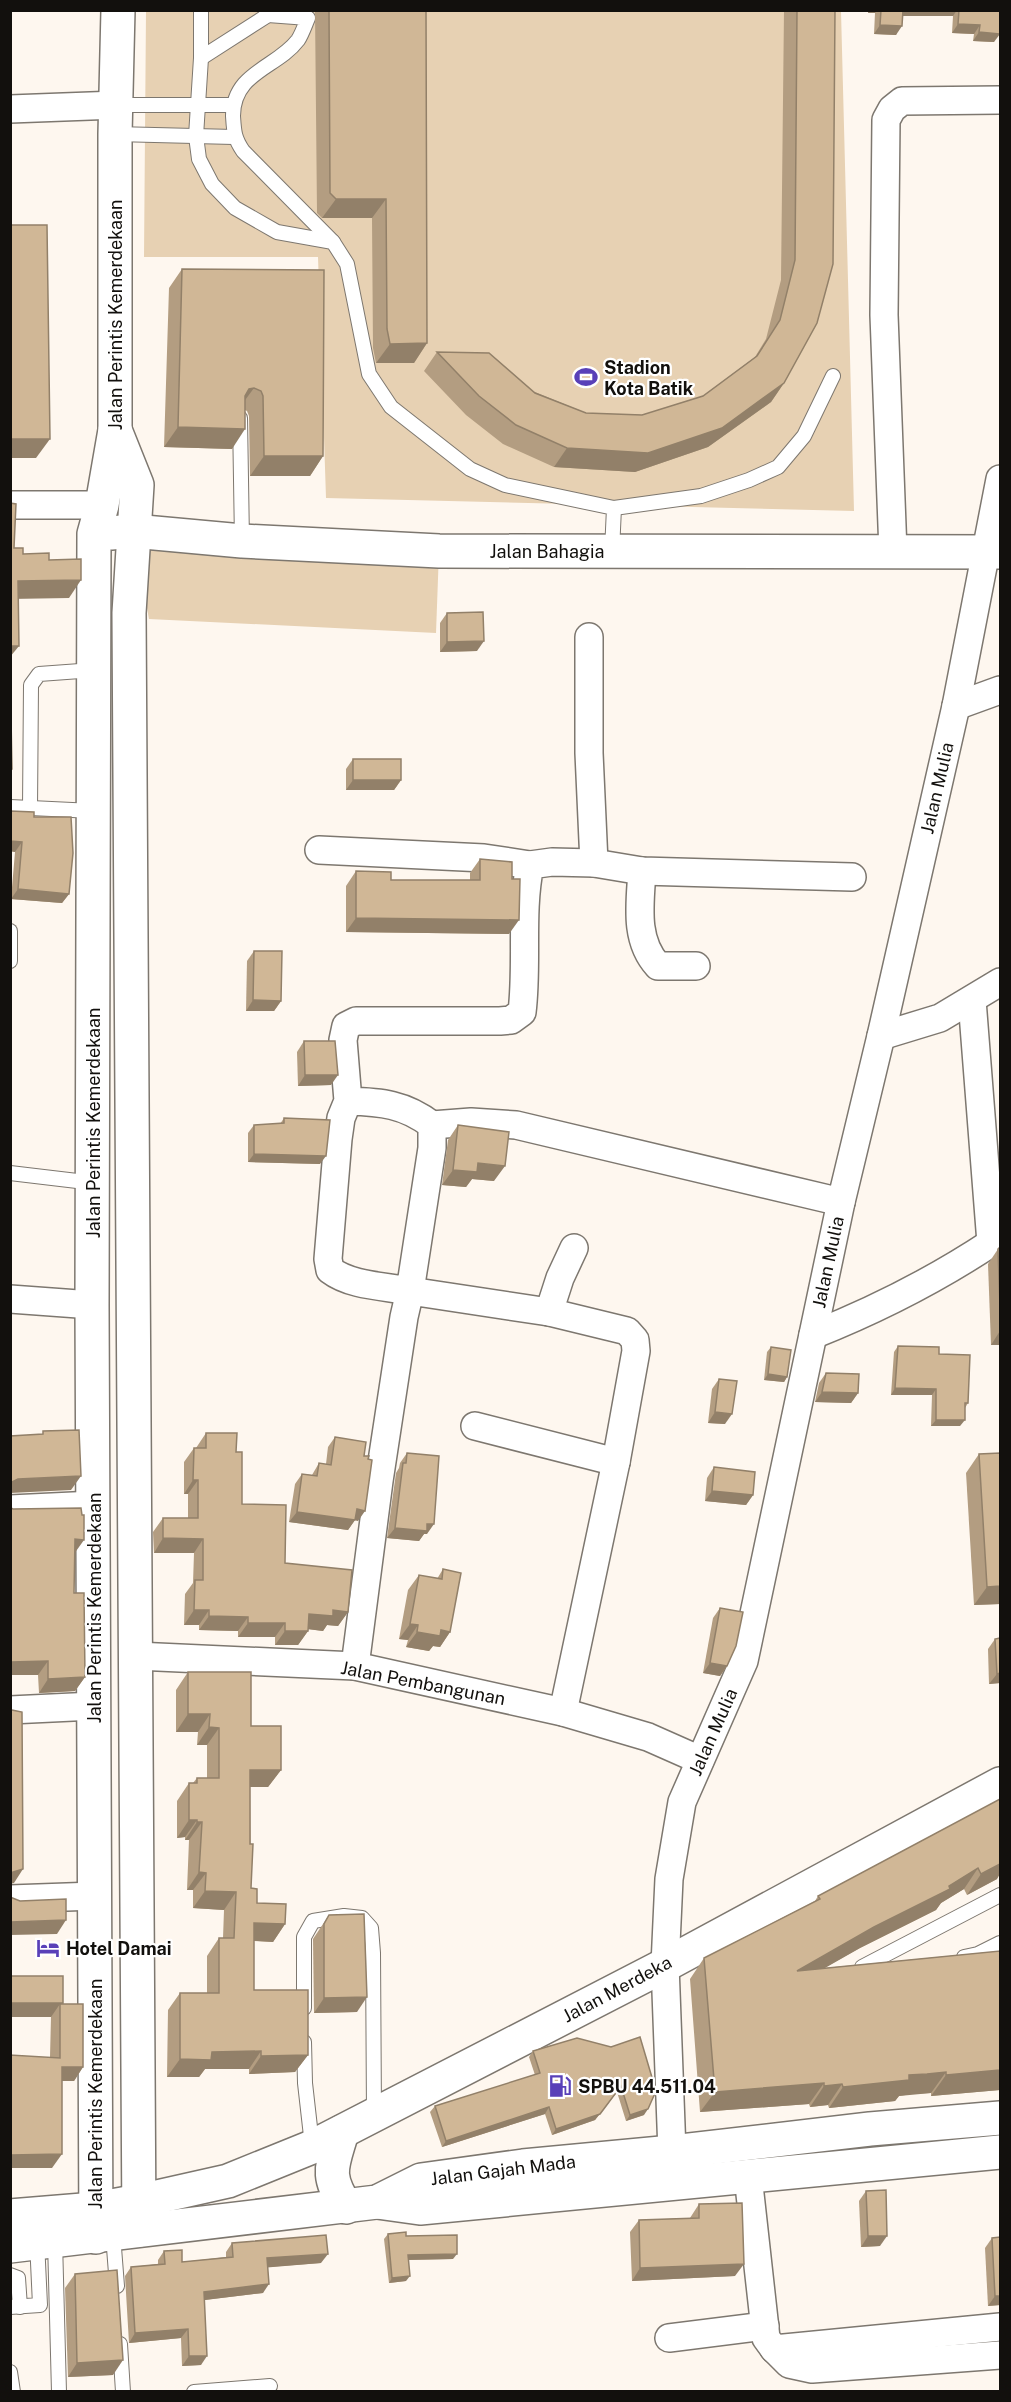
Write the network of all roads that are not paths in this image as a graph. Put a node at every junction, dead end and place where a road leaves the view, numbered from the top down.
1 (118, 10) edge
2 (201, 10) edge
3 (267, 13) edge
4 (309, 14) edge
5 (201, 58) junction
6 (1000, 100) edge
7 (198, 105) junction
8 (233, 105) junction
9 (10, 109) edge
10 (116, 119) junction
11 (196, 136) junction
12 (234, 137) junction
13 (333, 242) junction
14 (833, 376) dead end
15 (240, 416) edge
16 (115, 430) junction
17 (1000, 479) edge
18 (10, 505) edge
19 (614, 508) junction
20 (98, 519) junction
21 (133, 531) junction
22 (242, 541) junction
23 (612, 551) junction
24 (893, 552) junction
25 (993, 552) edge
26 (589, 637) dead end
27 (94, 670) junction
28 (1000, 690) edge
29 (956, 706) junction
30 (10, 807) edge
31 (30, 808) junction
32 (93, 811) junction
33 (319, 850) dead end
34 (594, 863) junction
35 (530, 865) junction
36 (642, 871) junction
37 (852, 877) dead end
38 (10, 931) edge
39 (10, 961) edge
40 (696, 966) dead end
41 (1000, 982) edge
42 (972, 1000) junction
43 (881, 1036) junction
44 (348, 1101) junction
45 (432, 1125) junction
46 (10, 1173) edge
47 (94, 1183) junction
48 (841, 1202) junction
49 (996, 1241) edge
50 (574, 1248) dead end
51 (410, 1291) junction
52 (10, 1299) edge
53 (92, 1305) junction
54 (549, 1312) junction
55 (813, 1335) junction
56 (475, 1426) dead end
57 (616, 1462) junction
58 (94, 1505) junction
59 (10, 1509) edge
60 (136, 1656) junction
61 (355, 1666) junction
62 (94, 1706) junction
63 (10, 1710) edge
64 (563, 1712) junction
65 (700, 1760) junction
66 (1000, 1784) edge
67 (1000, 1894) edge
68 (95, 1896) junction
69 (10, 1899) edge
70 (1000, 1943) edge
71 (947, 1961) edge
72 (665, 1965) junction
73 (880, 1972) edge
74 (374, 2115) junction
75 (1000, 2118) edge
76 (342, 2132) junction
77 (312, 2147) junction
78 (672, 2152) junction
79 (1000, 2152) edge
80 (748, 2176) junction
81 (228, 2181) joint
82 (362, 2204) junction
83 (116, 2223) junction
84 (33, 2229) edge
85 (10, 2275) edge
86 (118, 2302) edge
87 (15, 2307) edge
88 (1000, 2327) edge
89 (120, 2336) edge
90 (669, 2338) dead end
91 (770, 2338) junction
92 (1000, 2355) edge
93 (10, 2372) edge
94 (270, 2386) dead end
95 (13, 2391) edge
96 (59, 2391) edge
97 (123, 2391) edge
98 (194, 2391) edge

1 - 10 main road, Jalan Perintis Kemerdekaan
2 - 5 lane
3 - 4 lane
3 - 5 lane
4 - 8 lane
5 - 7 lane
6 - 24 street
7 - 8 lane
7 - 10 lane
7 - 11 lane
8 - 12 lane
9 - 10 street
10 - 11 lane
10 - 16 main road, Jalan Perintis Kemerdekaan
11 - 12 lane
11 - 13 lane
12 - 13 lane
13 - 19 lane
14 - 19 lane
15 - 22 lane
16 - 20 main road, Jalan Perintis Kemerdekaan
16 - 21 main road
17 - 25 street, Jalan Mulia
18 - 20 street
19 - 23 lane
20 - 21 main road, Jalan Bahagia
20 - 27 main road, Jalan Perintis Kemerdekaan
21 - 22 main road, Jalan Bahagia
21 - 60 main road
22 - 23 main road, Jalan Bahagia
23 - 24 main road, Jalan Bahagia
24 - 25 main road, Jalan Bahagia
25 - 29 street, Jalan Mulia
26 - 34 street
27 - 31 lane
27 - 32 main road, Jalan Perintis Kemerdekaan
28 - 29 street
29 - 43 street, Jalan Mulia
30 - 31 lane
31 - 32 lane
32 - 47 main road, Jalan Perintis Kemerdekaan
33 - 35 street
34 - 35 street
34 - 36 street
35 - 44 street
36 - 37 street
36 - 40 street
38 - 39 lane
41 - 42 street
42 - 43 street
42 - 49 street
43 - 48 street, Jalan Mulia
44 - 45 street
44 - 51 street
45 - 48 street
45 - 51 street
46 - 47 lane
47 - 53 main road, Jalan Perintis Kemerdekaan
48 - 55 street, Jalan Mulia
49 - 55 street
50 - 54 street
51 - 54 street
51 - 61 street
52 - 53 street
53 - 58 main road, Jalan Perintis Kemerdekaan
54 - 57 street
55 - 65 street, Jalan Mulia
56 - 57 street
57 - 64 street
58 - 59 street
58 - 62 main road, Jalan Perintis Kemerdekaan
60 - 61 street, Jalan Pembangunan
60 - 83 main road
61 - 64 street, Jalan Pembangunan
62 - 63 street
62 - 68 main road, Jalan Perintis Kemerdekaan
64 - 65 street, Jalan Pembangunan
65 - 72 street, Jalan Mulia
66 - 72 main road, Jalan Merdeka
67 - 73 lane
68 - 69 street
68 - 83 main road, Jalan Perintis Kemerdekaan
70 - 71 lane
72 - 74 main road, Jalan Merdeka
72 - 78 street, Jalan Mulia
74 - 76 main road, Jalan Merdeka
74 - 77 lane
75 - 78 main road, Jalan Gajah Mada
76 - 77 main road, Jalan Merdeka
76 - 82 main road
77 - 81 main road, Jalan Merdeka
78 - 82 main road, Jalan Gajah Mada
79 - 80 main road
80 - 82 main road
80 - 91 street
81 - 83 main road, Jalan Gajah Mada
82 - 83 main road, Jalan Gajah Mada
83 - 84 main road, Jalan Gajah Mada
83 - 86 lane
84 - 87 lane
84 - 96 lane
85 - 87 lane
88 - 91 street
89 - 97 lane
90 - 91 street
91 - 92 street
93 - 95 lane
94 - 98 lane

